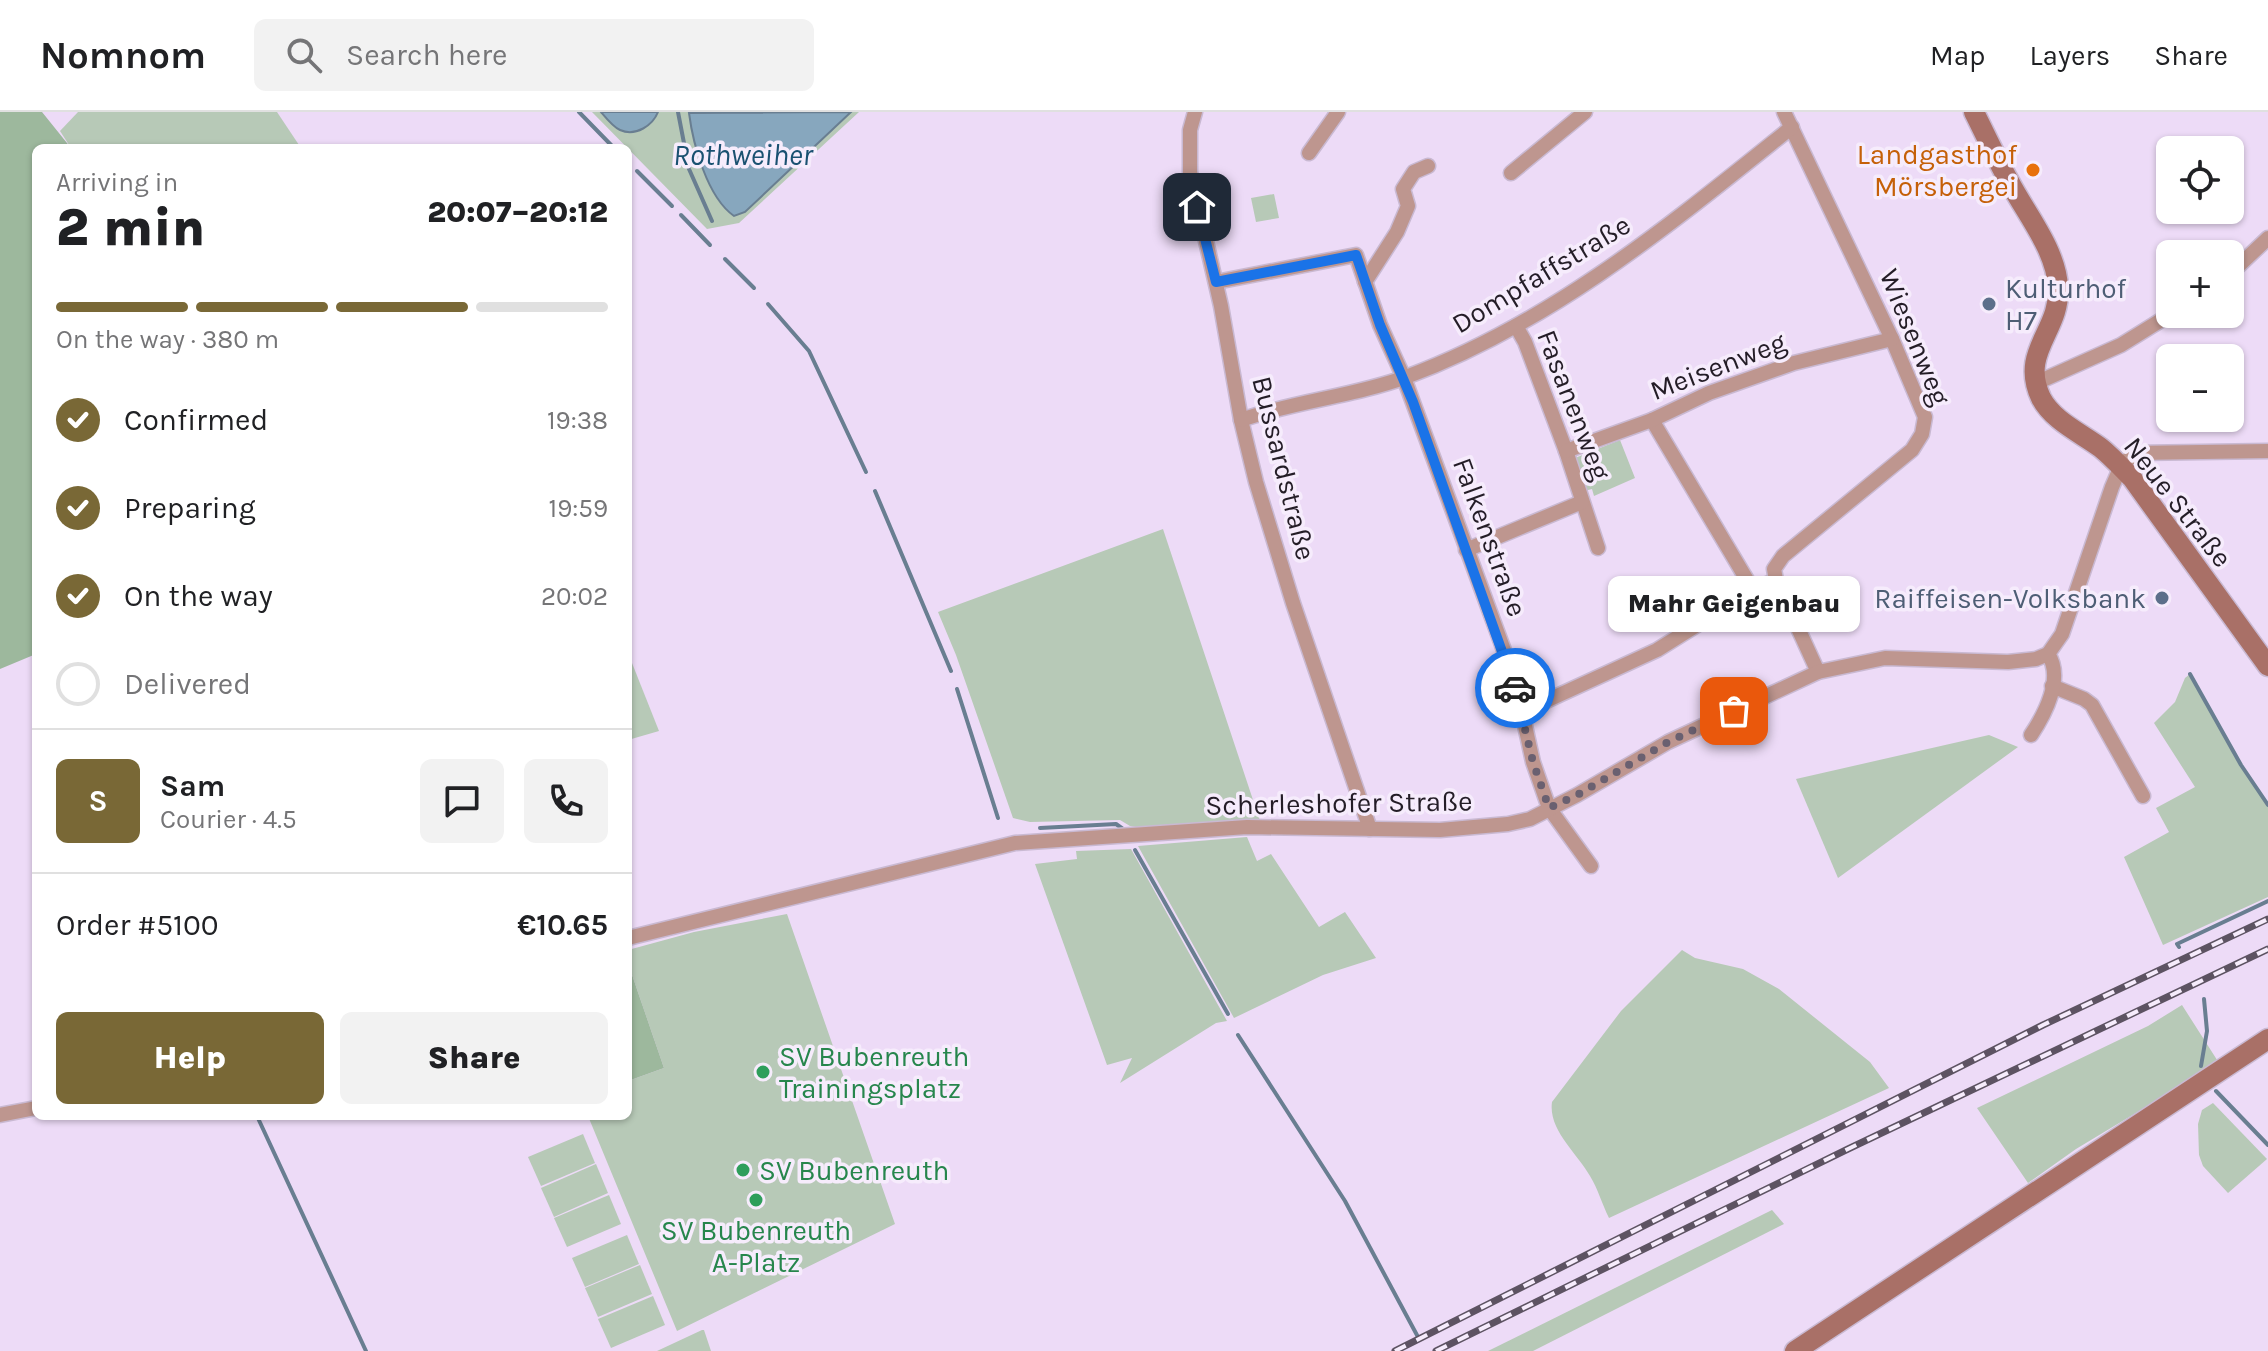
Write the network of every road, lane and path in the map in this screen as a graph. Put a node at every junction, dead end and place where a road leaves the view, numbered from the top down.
1 (1195, 112) edge
2 (1338, 112) edge
3 (1585, 112) edge
4 (1784, 112) edge
5 (1974, 112) edge
6 (1792, 127) junction
7 (1309, 153) dead end
8 (1428, 166) dead end
9 (1511, 173) dead end
10 (1390, 197) dead end
11 (1408, 206) junction
12 (2268, 238) edge
13 (2244, 261) edge
14 (1216, 282) junction
15 (1365, 282) junction
16 (2156, 323) edge
17 (1516, 326) junction
18 (1892, 339) junction
19 (1404, 378) junction
20 (2036, 383) junction
21 (1241, 420) junction
22 (1652, 420) junction
23 (1566, 451) junction
24 (2268, 451) edge
25 (2121, 466) junction
26 (1582, 502) junction
27 (1598, 548) dead end
28 (1466, 550) junction
29 (1776, 580) junction
30 (1753, 590) junction
31 (2261, 642) edge
32 (2048, 654) junction
33 (2268, 666) edge
34 (1818, 672) junction
35 (2052, 686) junction
36 (1522, 712) junction
37 (2031, 735) dead end
38 (2143, 796) dead end
39 (1549, 808) junction
40 (1370, 829) junction
41 (1591, 866) dead end
42 (632, 937) edge
43 (2268, 1039) edge
44 (32, 1109) edge
45 (0, 1115) edge
46 (1795, 1351) edge

1 - 14 street, Bussardstraße
2 - 7 street
3 - 9 street
4 - 6 street, Wiesenweg
5 - 20 street
6 - 17 street, Dompfaffstraße
6 - 18 street, Wiesenweg
8 - 11 street
10 - 11 street
11 - 15 street
12 - 13 street
14 - 15 street
14 - 21 street, Bussardstraße
15 - 19 street, Falkenstraße
16 - 20 street
17 - 19 street, Dompfaffstraße
17 - 23 street, Fasanenweg
18 - 22 street, Meisenweg
18 - 29 street, Wiesenweg
19 - 21 street, Dompfaffstraße
19 - 28 street, Falkenstraße
20 - 25 street, Neue Straße
21 - 40 street, Bussardstraße
22 - 23 street, Meisenweg
22 - 30 street
23 - 26 street, Fasanenweg
24 - 25 street
25 - 31 street, Neue Straße
25 - 32 street
26 - 27 street, Fasanenweg
26 - 28 street, Fasanenweg
28 - 36 street, Falkenstraße
29 - 30 street
29 - 34 street
30 - 36 street
31 - 33 street, Neue Straße
32 - 34 street, Scherleshofer Straße
32 - 35 street
34 - 39 street, Scherleshofer Straße
35 - 37 street
35 - 38 street
36 - 39 street, Falkenstraße
39 - 40 street, Scherleshofer Straße
39 - 41 street
40 - 42 street, Scherleshofer Straße
43 - 46 street
44 - 45 street

